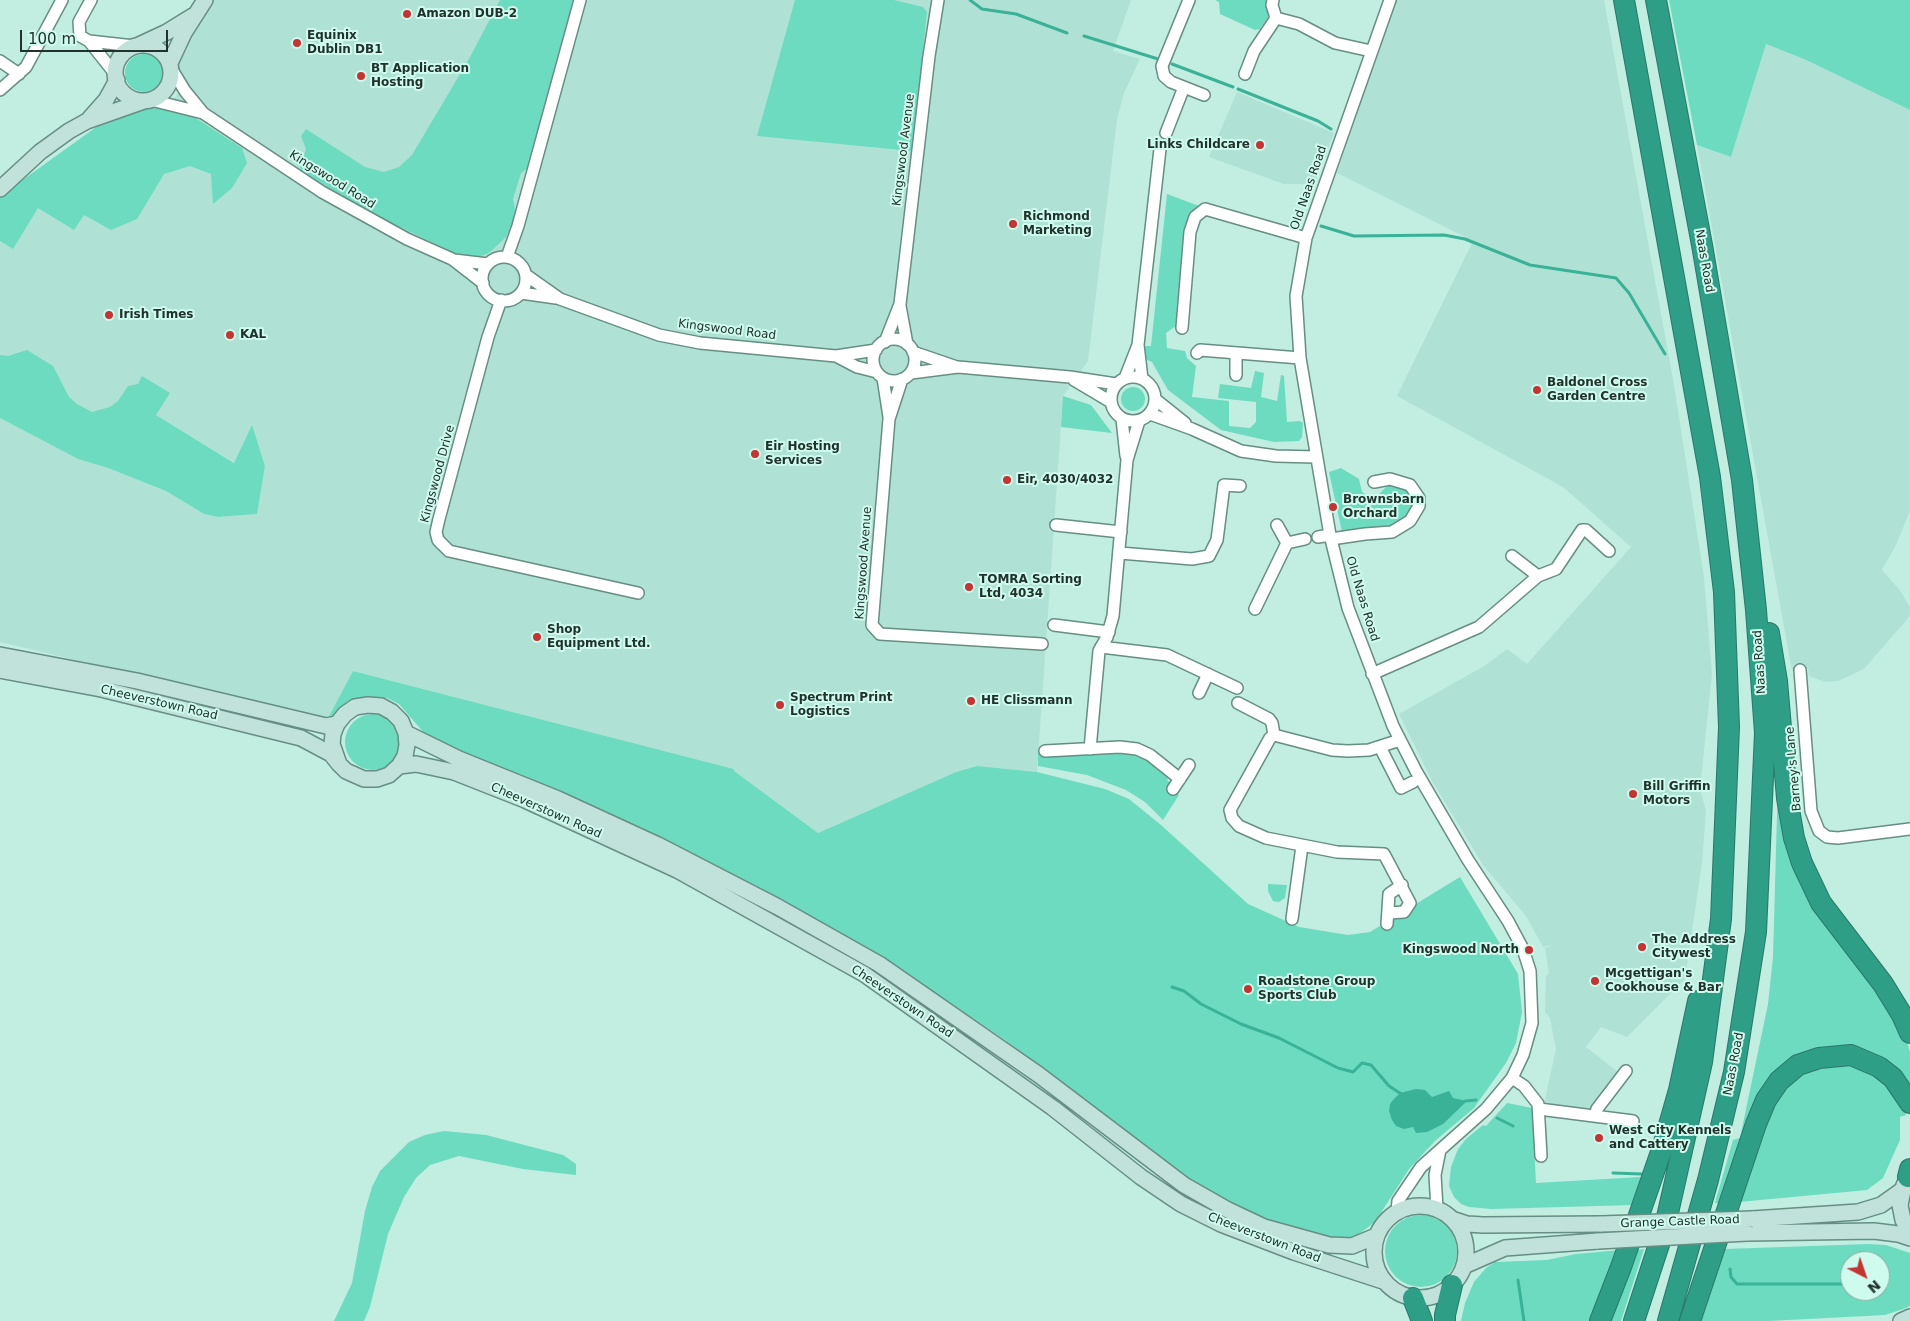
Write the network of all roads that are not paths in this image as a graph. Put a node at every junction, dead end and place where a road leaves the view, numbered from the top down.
1 (62, 0) edge
2 (91, 0) edge
3 (206, 0) edge
4 (580, 0) edge
5 (938, 0) edge
6 (1189, 0) edge
7 (1273, 0) edge
8 (1390, 0) edge
9 (1624, 0) edge
10 (1656, 0) edge
11 (196, 13) junction
12 (1276, 18) junction
13 (89, 41) junction
14 (137, 46) junction
15 (1371, 51) junction
16 (0, 62) edge
17 (170, 66) junction
18 (19, 74) junction
19 (1245, 74) dead end
20 (116, 77) junction
21 (1184, 88) junction
22 (0, 90) edge
23 (1204, 95) dead end
24 (147, 100) junction
25 (204, 113) junction
26 (87, 121) junction
27 (1166, 133) dead end
28 (1160, 149) dead end
29 (0, 189) edge
30 (1306, 238) junction
31 (507, 257) junction
32 (452, 259) junction
33 (488, 264) junction
34 (526, 275) junction
35 (483, 283) junction
36 (520, 293) junction
37 (560, 299) junction
38 (501, 300) junction
39 (900, 304) junction
40 (1182, 328) dead end
41 (885, 342) junction
42 (1138, 345) junction
43 (910, 348) junction
44 (876, 350) junction
45 (1197, 353) dead end
46 (1236, 354) junction
47 (836, 356) junction
48 (1300, 358) junction
49 (958, 367) junction
50 (880, 375) junction
51 (1236, 375) dead end
52 (907, 376) junction
53 (1070, 377) junction
54 (1142, 379) junction
55 (1121, 381) junction
56 (1155, 399) junction
57 (1111, 402) junction
58 (1150, 414) junction
59 (889, 419) junction
60 (1122, 419) junction
61 (1138, 421) junction
62 (1192, 429) junction
63 (1316, 457) junction
64 (1127, 460) junction
65 (1742, 480) junction
66 (1374, 482) dead end
67 (1240, 486) dead end
68 (1056, 525) dead end
69 (1277, 525) dead end
70 (1122, 532) junction
71 (1318, 537) dead end
72 (1331, 537) junction
73 (1305, 539) dead end
74 (1287, 542) junction
75 (1609, 551) dead end
76 (1120, 553) junction
77 (1512, 556) dead end
78 (1538, 576) junction
79 (638, 593) dead end
80 (1255, 609) dead end
81 (1054, 625) dead end
82 (1109, 632) junction
83 (1042, 644) dead end
84 (1101, 647) junction
85 (0, 655) edge
86 (0, 670) edge
87 (1800, 670) dead end
88 (1208, 674) junction
89 (1372, 674) junction
90 (1237, 688) dead end
91 (1199, 693) dead end
92 (1238, 702) dead end
93 (337, 724) junction
94 (406, 733) junction
95 (1274, 735) junction
96 (1400, 740) junction
97 (1380, 747) junction
98 (1090, 749) junction
99 (1045, 751) dead end
100 (339, 764) junction
101 (398, 766) junction
102 (1189, 766) dead end
103 (1413, 782) dead end
104 (1726, 822) junction
105 (1910, 829) edge
106 (1302, 846) junction
107 (1402, 885) junction
108 (1292, 919) dead end
109 (1910, 1033) edge
110 (1626, 1071) dead end
111 (1512, 1078) junction
112 (1910, 1103) edge
113 (1539, 1109) junction
114 (1595, 1116) junction
115 (1634, 1121) dead end
116 (1441, 1149) junction
117 (1541, 1156) dead end
118 (1907, 1178) edge
119 (1437, 1209) junction
120 (1397, 1212) junction
121 (1452, 1219) junction
122 (1750, 1226) junction
123 (1910, 1232) edge
124 (1376, 1236) junction
125 (1910, 1238) edge
126 (1464, 1266) junction
127 (1383, 1281) junction
128 (1452, 1285) junction
129 (1413, 1298) junction
130 (1910, 1317) edge
131 (1422, 1321) edge
132 (1446, 1321) edge
133 (1600, 1321) edge
134 (1634, 1321) edge
135 (1668, 1321) edge
136 (1690, 1321) edge
137 (1901, 1321) edge

1 - 18 street
2 - 13 street
3 - 11 main road
4 - 31 street
5 - 39 street, Kingswood Avenue
6 - 21 street
7 - 12 street
8 - 15 street, Old Naas Road
9 - 104 highway
10 - 65 highway, Naas Road
11 - 14 main road
11 - 17 main road
12 - 15 street
12 - 19 street
13 - 14 street
13 - 20 street
14 - 17 main road
14 - 20 main road
15 - 30 street, Old Naas Road
16 - 18 street
17 - 24 main road
17 - 25 street, Kingswood Road
18 - 22 street
20 - 24 main road
20 - 26 main road
21 - 23 street
21 - 27 street
24 - 25 street, Kingswood Road
24 - 26 main road
25 - 32 street, Kingswood Road
26 - 29 main road
28 - 42 street
30 - 40 street
30 - 48 street, Old Naas Road
31 - 33 street
31 - 34 street
32 - 33 street, Kingswood Road
32 - 35 street, Kingswood Road
33 - 35 street
34 - 36 street
34 - 37 street, Kingswood Road
35 - 38 street
36 - 37 street, Kingswood Road
36 - 38 street
37 - 47 street, Kingswood Road
38 - 79 street, Kingswood Drive
39 - 41 street, Kingswood Avenue
39 - 43 street, Kingswood Avenue
41 - 43 street
41 - 44 street
42 - 54 street
42 - 55 street
43 - 49 street
43 - 52 street
44 - 47 street, Kingswood Road
44 - 50 street
45 - 46 street
46 - 48 street
46 - 51 street
47 - 50 street, Kingswood Road
48 - 63 street, Old Naas Road
49 - 52 street
49 - 53 street
50 - 52 street
50 - 59 street, Kingswood Avenue
52 - 59 street, Kingswood Avenue
53 - 55 street
53 - 57 street
54 - 55 street
54 - 56 street
55 - 57 street
56 - 58 street
56 - 62 street
57 - 60 street
58 - 61 street
58 - 62 street
59 - 83 street, Kingswood Avenue
60 - 61 street
60 - 64 street
61 - 64 street
62 - 63 street
63 - 72 street, Old Naas Road
64 - 70 street
65 - 109 highway
65 - 135 highway, Naas Road
66 - 72 street
67 - 76 street
68 - 70 street
69 - 74 street
70 - 76 street
71 - 72 street
72 - 89 street, Old Naas Road
73 - 74 street
74 - 80 street
75 - 78 street
76 - 82 street
77 - 78 street
78 - 89 street
81 - 82 street
82 - 84 street
84 - 88 street
84 - 98 street
85 - 93 main road, Cheeverstown Road
86 - 100 main road, Cheeverstown Road
87 - 105 street, Barney's Lane
88 - 90 street
88 - 91 street
89 - 96 street, Old Naas Road
92 - 95 street
93 - 94 main road
93 - 100 main road
94 - 101 main road
94 - 124 main road, Cheeverstown Road
95 - 97 street
95 - 106 street
96 - 97 street
96 - 111 street, Old Naas Road
97 - 103 street
98 - 99 street
98 - 102 street
100 - 101 main road, Cheeverstown Road
101 - 127 main road, Cheeverstown Road
104 - 133 highway
104 - 134 highway
106 - 107 street
106 - 108 street
107 - 107 street
110 - 114 street
111 - 113 street
111 - 116 street, Old Naas Road
112 - 136 highway
113 - 114 street
113 - 117 street
114 - 115 street
116 - 119 street
116 - 120 street, Old Naas Road
118 - 122 main road, Grange Castle Road
118 - 123 main road, Grange Castle Road
119 - 120 main road
119 - 121 main road
120 - 124 main road
121 - 122 main road, Grange Castle Road, bridge
121 - 126 main road
122 - 125 main road, Grange Castle Road
122 - 126 main road, Grange Castle Road, bridge
124 - 127 main road
126 - 128 main road
127 - 129 main road
128 - 129 main road
128 - 132 highway
129 - 131 highway
130 - 137 main road

